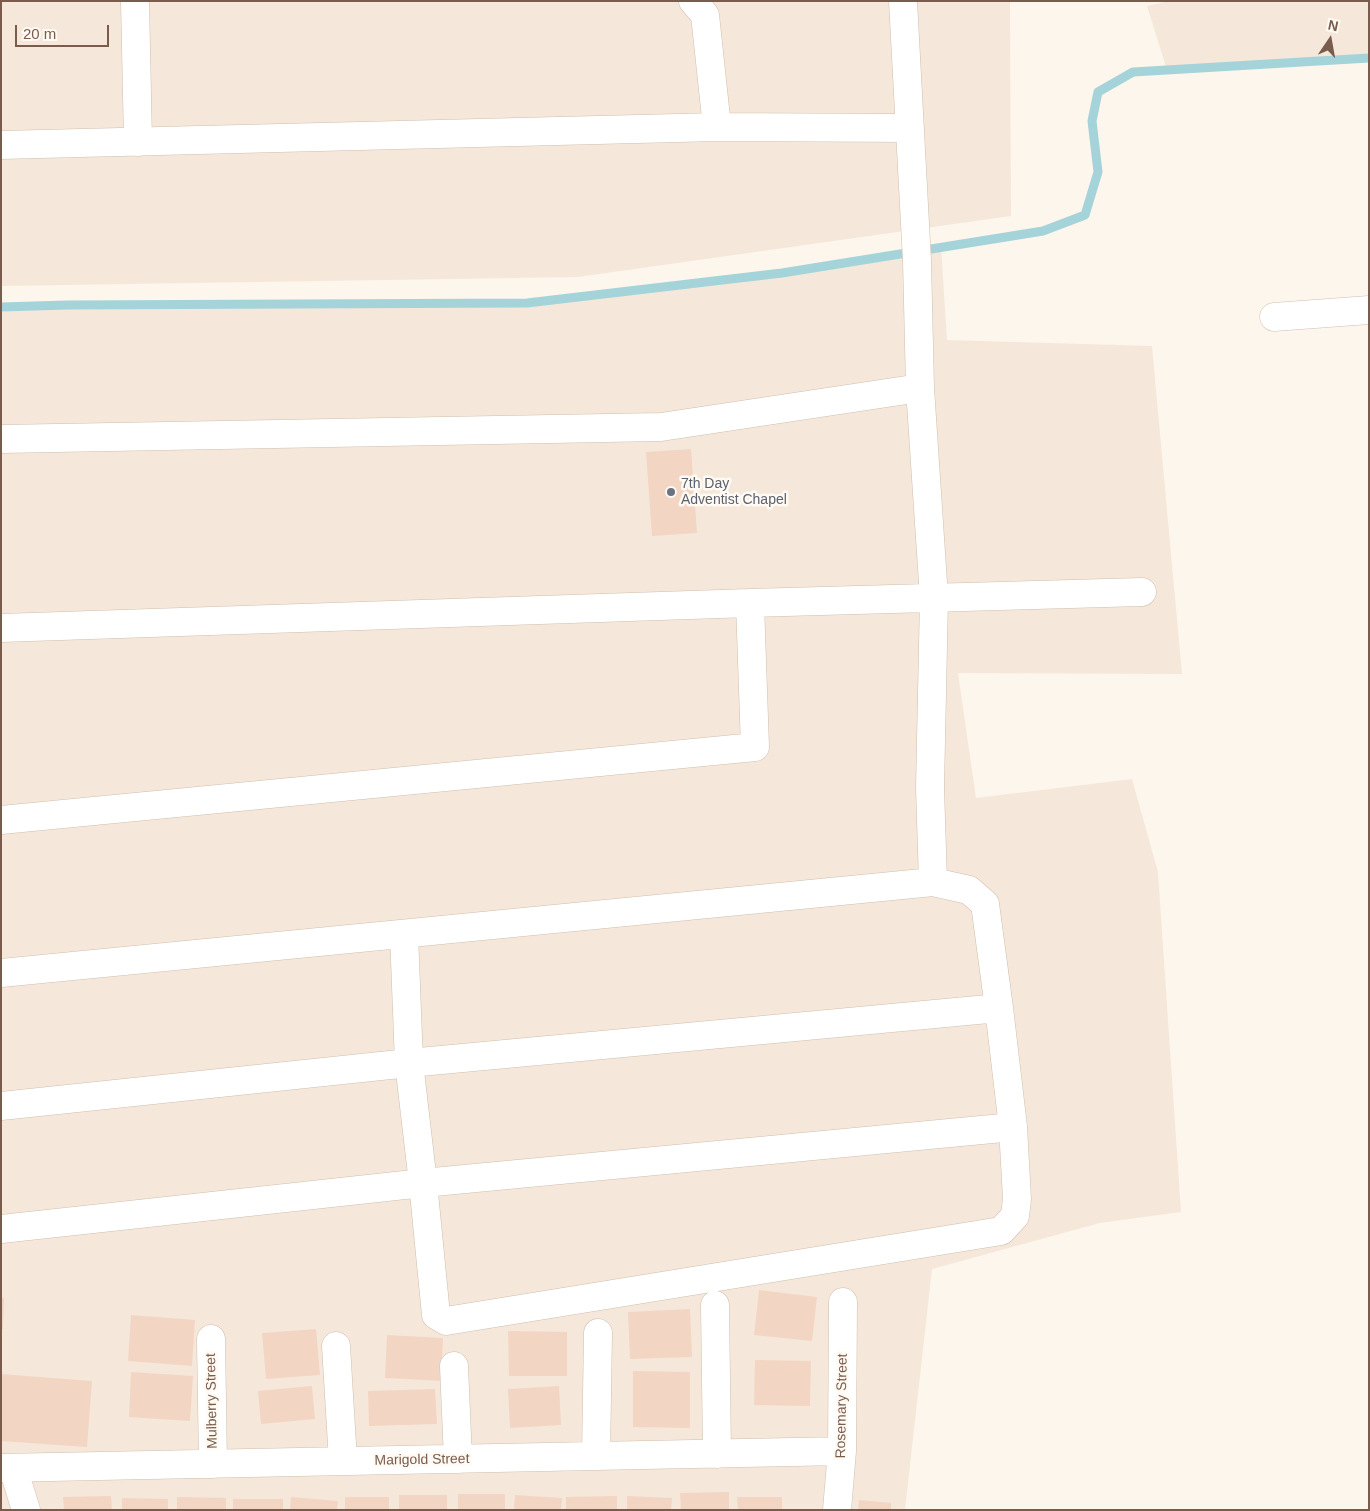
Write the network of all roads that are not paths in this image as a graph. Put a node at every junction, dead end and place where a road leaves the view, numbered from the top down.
1 (135, 1) edge
2 (694, 1) edge
3 (903, 1) edge
4 (717, 128) junction
5 (910, 128) junction
6 (138, 142) junction
7 (1, 145) edge
8 (1369, 310) edge
9 (1274, 317) dead end
10 (920, 388) junction
11 (1, 438) edge
12 (1142, 592) dead end
13 (934, 598) junction
14 (750, 603) junction
15 (1, 628) edge
16 (1, 820) edge
17 (933, 882) junction
18 (404, 934) junction
19 (1, 973) edge
20 (999, 1008) junction
21 (409, 1063) junction
22 (1, 1106) edge
23 (1013, 1127) junction
24 (423, 1184) junction
25 (1, 1229) edge
26 (843, 1302) dead end
27 (716, 1305) dead end
28 (598, 1332) dead end
29 (211, 1339) dead end
30 (336, 1346) dead end
31 (454, 1366) dead end
32 (842, 1451) junction
33 (717, 1454) junction
34 (596, 1456) junction
35 (458, 1459) junction
36 (343, 1461) junction
37 (212, 1464) junction
38 (7, 1468) edge
39 (26, 1510) edge
40 (837, 1510) edge

1 - 6 street
2 - 4 street
3 - 5 street
4 - 5 street
4 - 6 street
5 - 10 street
6 - 7 street
8 - 9 street
10 - 11 street
10 - 13 street
12 - 13 street
13 - 14 street
13 - 17 street
14 - 15 street
14 - 16 street
17 - 18 street
17 - 20 street
18 - 19 street
18 - 21 street
20 - 21 street
20 - 23 street
21 - 22 street
21 - 24 street
23 - 24 street
23 - 24 street
24 - 25 street
26 - 32 street, Rosemary Street
27 - 33 street
28 - 34 street
29 - 37 street, Mulberry Street
30 - 36 street
31 - 35 street
32 - 33 street, Marigold Street
32 - 40 street, Rosemary Street
33 - 34 street, Marigold Street
34 - 35 street, Marigold Street
35 - 36 street, Marigold Street
36 - 37 street, Marigold Street
37 - 38 street, Marigold Street
38 - 39 street

